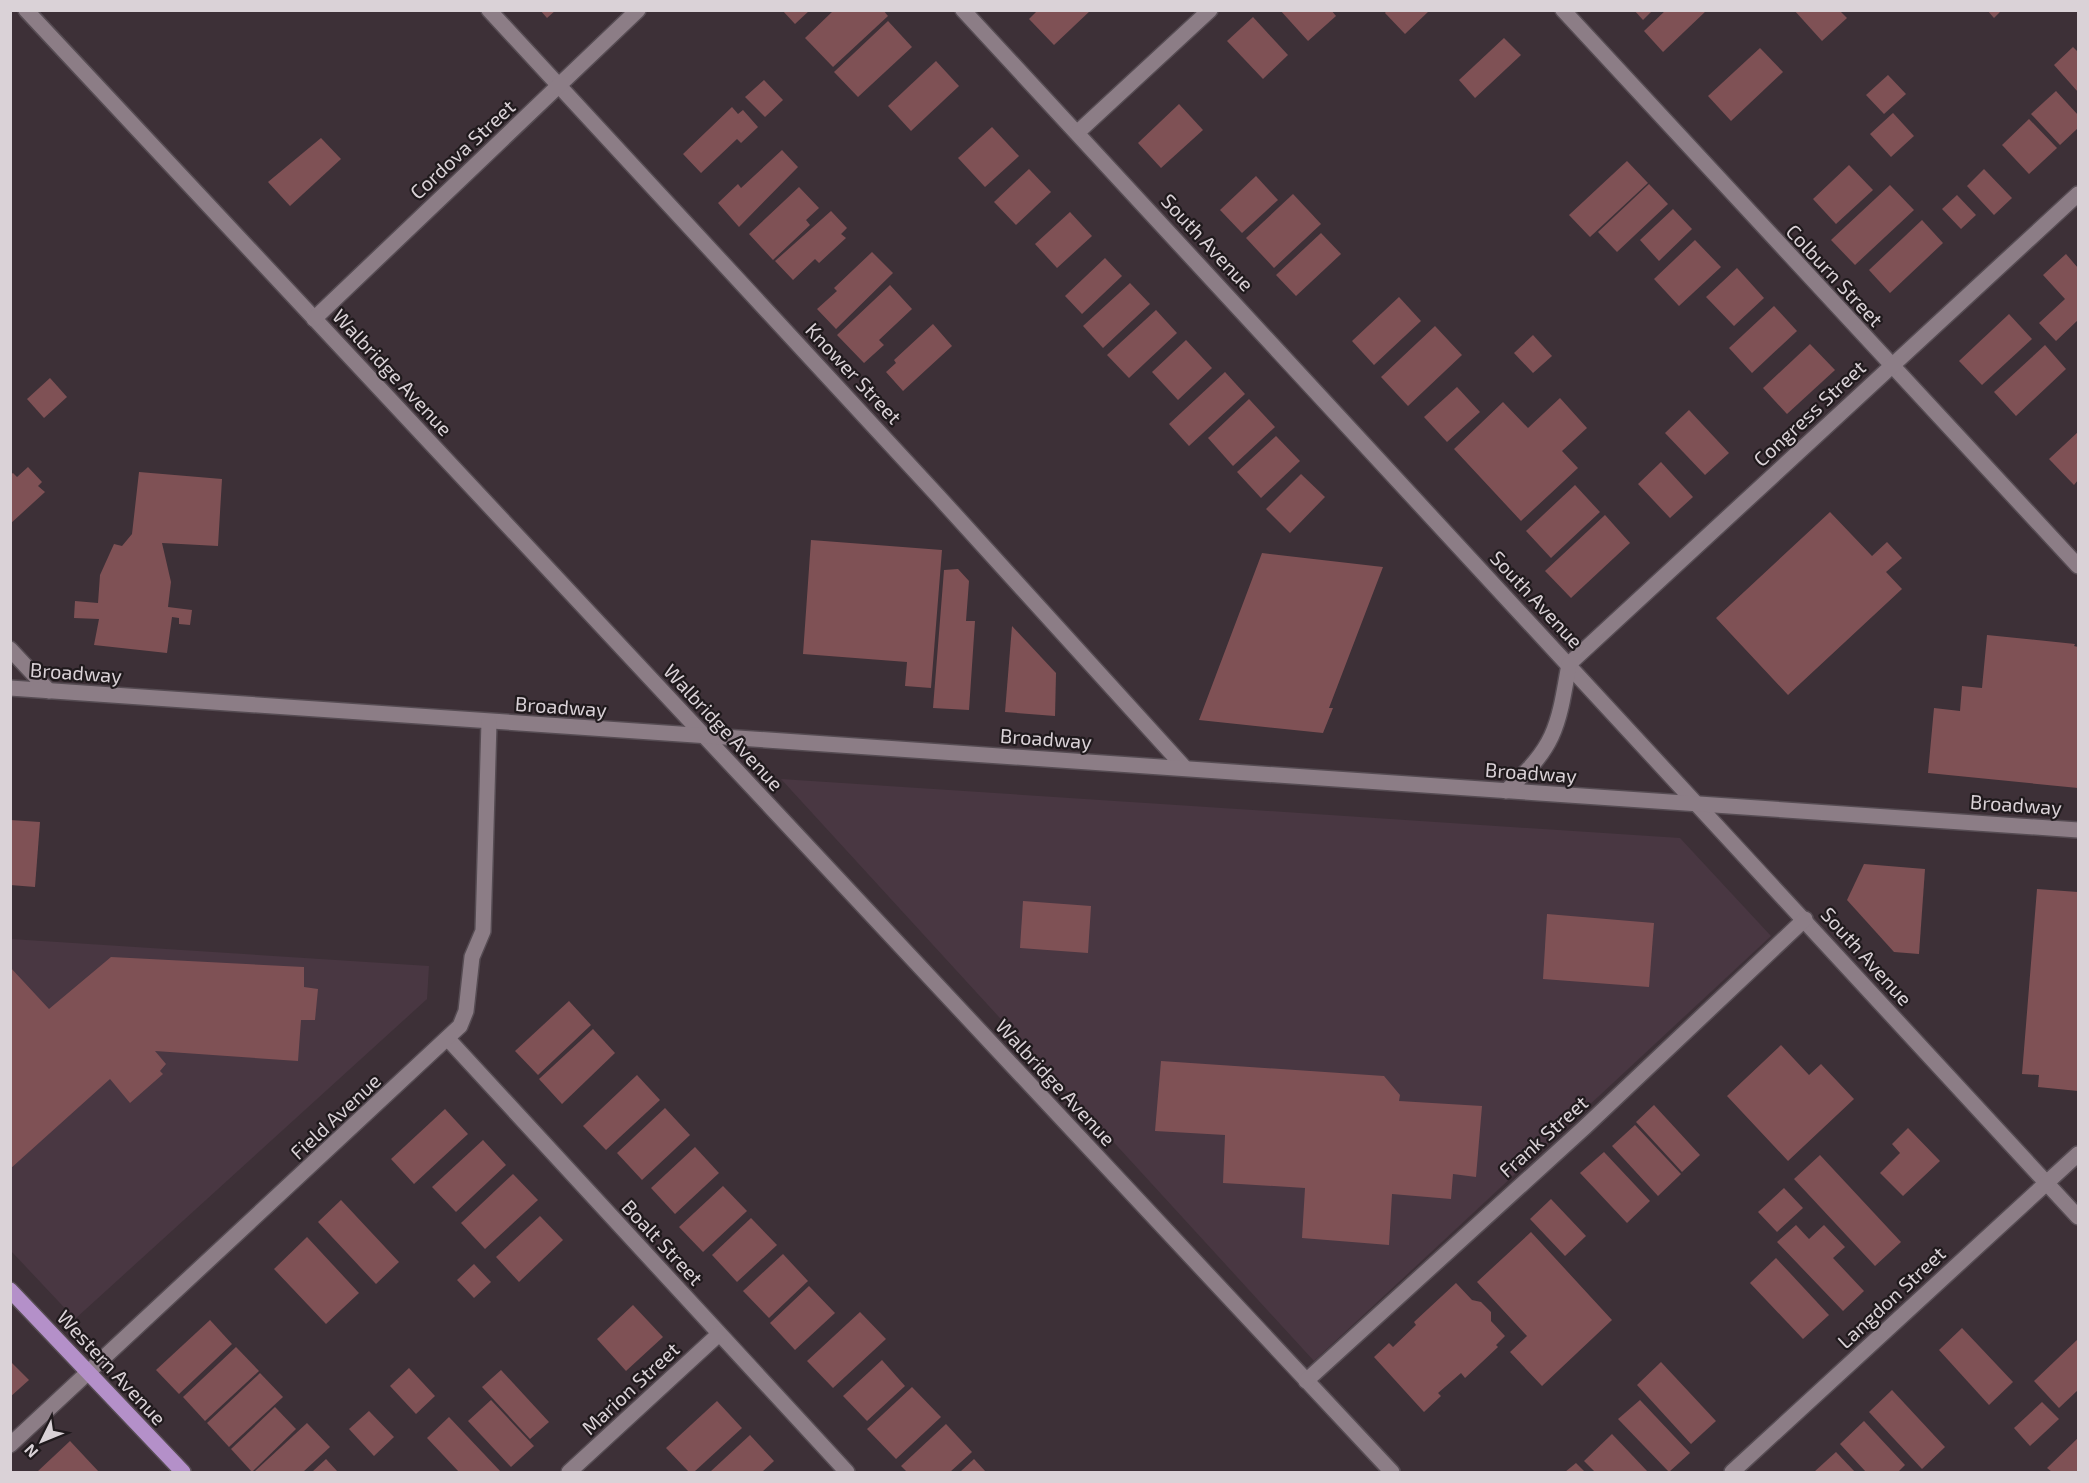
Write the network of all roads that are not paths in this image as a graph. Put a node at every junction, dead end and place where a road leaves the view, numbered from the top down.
1 (26, 10) edge
2 (489, 10) edge
3 (638, 10) edge
4 (963, 10) edge
5 (1209, 10) edge
6 (1563, 10) edge
7 (559, 86) junction
8 (1078, 132) junction
9 (2079, 194) edge
10 (314, 319) junction
11 (1891, 367) junction
12 (2079, 566) edge
13 (10, 649) edge
14 (1569, 664) junction
15 (10, 688) edge
16 (49, 691) junction
17 (489, 722) junction
18 (705, 738) junction
19 (1185, 768) junction
20 (1506, 791) junction
21 (1698, 805) junction
22 (2079, 830) edge
23 (1805, 919) junction
24 (448, 1040) junction
25 (2079, 1154) edge
26 (2047, 1182) junction
27 (2079, 1217) edge
28 (10, 1290) edge
29 (719, 1334) junction
30 (87, 1372) junction
31 (1306, 1381) junction
32 (10, 1444) edge
33 (183, 1473) edge
34 (568, 1473) edge
35 (847, 1473) edge
36 (1392, 1473) edge
37 (1732, 1473) edge

1 - 10 street, Walbridge Avenue
2 - 7 street, Knower Street
3 - 7 street, Cordova Street
4 - 8 street, South Avenue
5 - 8 street
6 - 11 street, Colburn Street
7 - 10 street, Cordova Street
7 - 19 street, Knower Street
8 - 14 street, South Avenue
9 - 11 street, Congress Street
10 - 18 street, Walbridge Avenue
11 - 12 street, Colburn Street
11 - 14 street, Congress Street
13 - 16 street
14 - 20 street
14 - 21 street, South Avenue
15 - 16 street, Broadway
16 - 17 street, Broadway
17 - 18 street, Broadway
17 - 24 street, Field Avenue
18 - 19 street, Broadway
18 - 31 street, Walbridge Avenue
19 - 20 street, Broadway
20 - 21 street, Broadway
21 - 22 street, Broadway
21 - 23 street, South Avenue
23 - 26 street, South Avenue
23 - 31 street, Frank Street
24 - 29 street, Boalt Street
24 - 30 street, Field Avenue
25 - 26 street, Langdon Street
26 - 27 street, South Avenue
26 - 37 street, Langdon Street
28 - 30 main road, Western Avenue
29 - 34 street, Marion Street
29 - 35 street, Boalt Street
30 - 32 street, Field Avenue
30 - 33 main road, Western Avenue
31 - 36 street, Walbridge Avenue

